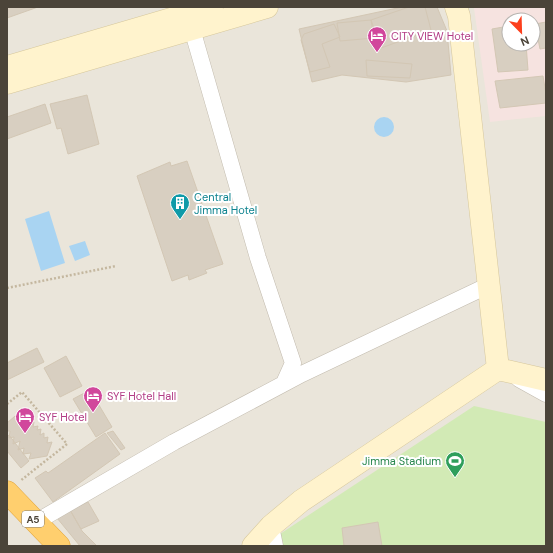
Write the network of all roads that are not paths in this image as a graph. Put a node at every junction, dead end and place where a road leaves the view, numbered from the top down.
1 (212, 7) edge
2 (267, 7) edge
3 (456, 7) edge
4 (192, 29) junction
5 (7, 67) edge
6 (7, 83) edge
7 (488, 285) junction
8 (498, 368) junction
9 (546, 380) edge
10 (284, 383) junction
11 (546, 394) edge
12 (12, 487) edge
13 (36, 522) junction
14 (273, 536) edge
15 (58, 546) edge
16 (254, 546) edge

1 - 5 street
2 - 4 street
3 - 7 street
4 - 6 street
4 - 10 street
7 - 8 street
7 - 10 street
8 - 9 street
8 - 11 street
8 - 14 street
10 - 13 street
12 - 13 highway, A5
13 - 15 highway, A5
14 - 16 street

